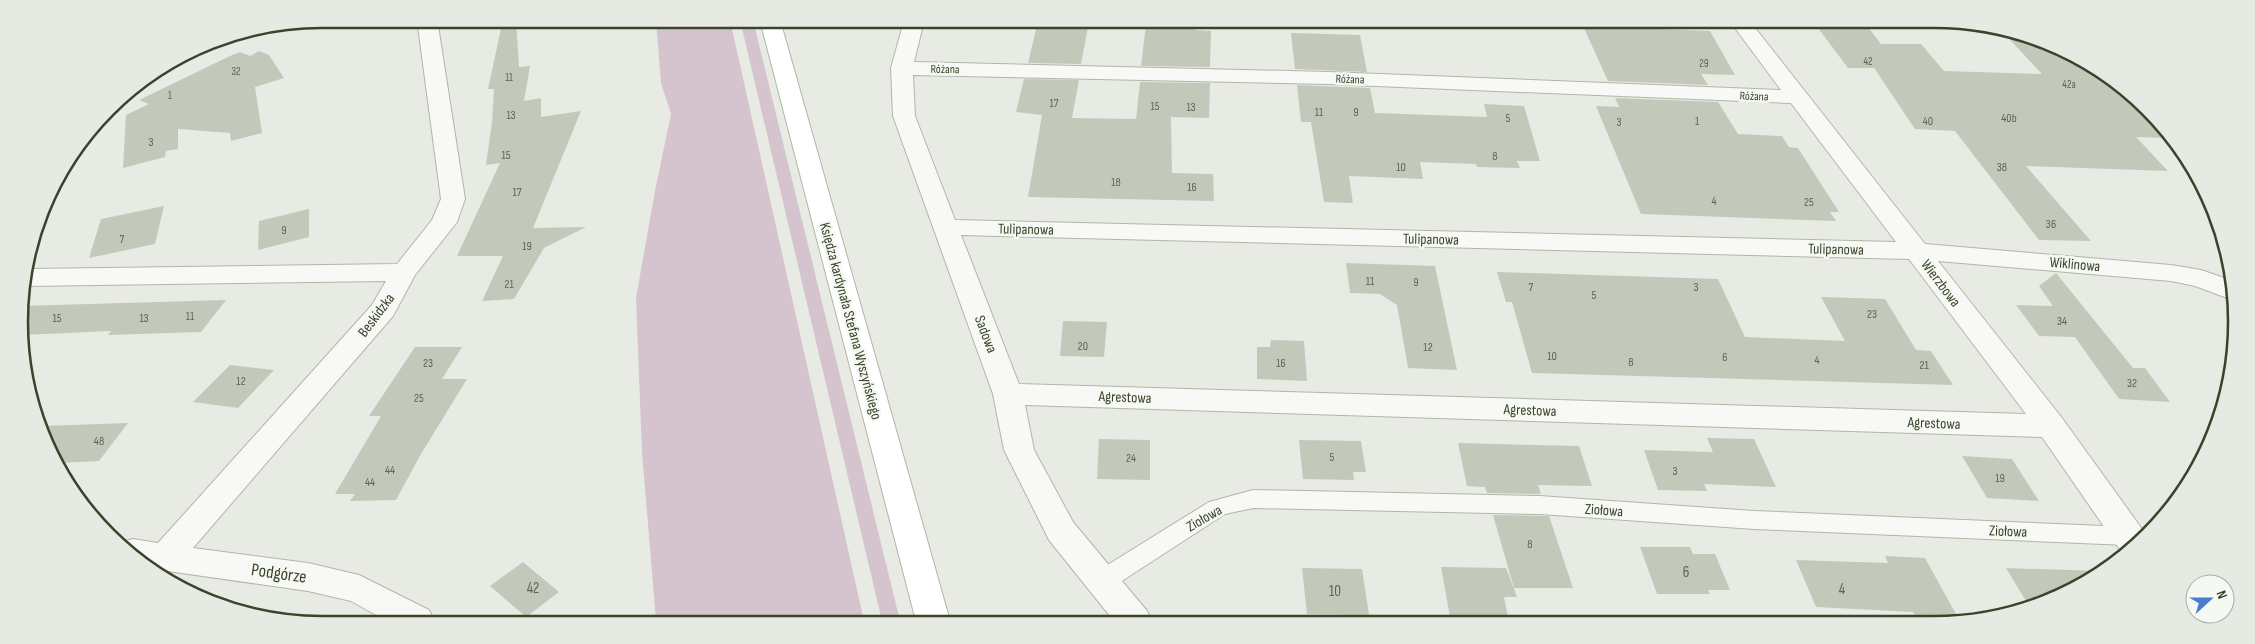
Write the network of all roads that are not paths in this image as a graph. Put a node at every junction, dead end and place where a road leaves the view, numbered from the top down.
1 (428, 28) edge
2 (772, 28) edge
3 (912, 28) edge
4 (1745, 28) edge
5 (902, 68) junction
6 (1796, 98) junction
7 (946, 227) junction
8 (1916, 251) junction
9 (404, 272) junction
10 (31, 278) edge
11 (2225, 288) edge
12 (1008, 394) junction
13 (2051, 426) junction
14 (2131, 539) edge
15 (2130, 540) edge
16 (140, 553) edge
17 (165, 558) junction
18 (1102, 581) junction
19 (410, 616) edge
20 (932, 616) edge
21 (1131, 616) edge

1 - 9 street, Beskidzka
2 - 20 main road, Księdza kardynała Stefana Wyszyńskiego
3 - 5 street, Sadowa
4 - 6 street, Wierzbowa
5 - 6 street, Różana
5 - 7 street, Sadowa
6 - 8 street, Wierzbowa
7 - 8 street, Tulipanowa
7 - 12 street, Sadowa
8 - 11 street, Wiklinowa
8 - 13 street, Wierzbowa
9 - 10 street
9 - 17 street, Beskidzka
12 - 13 street, Agrestowa
12 - 18 street, Sadowa
13 - 14 street, Wierzbowa
15 - 18 lane, Ziołowa
16 - 17 street, Podgórze
17 - 19 street, Podgórze
18 - 21 street, Sadowa

